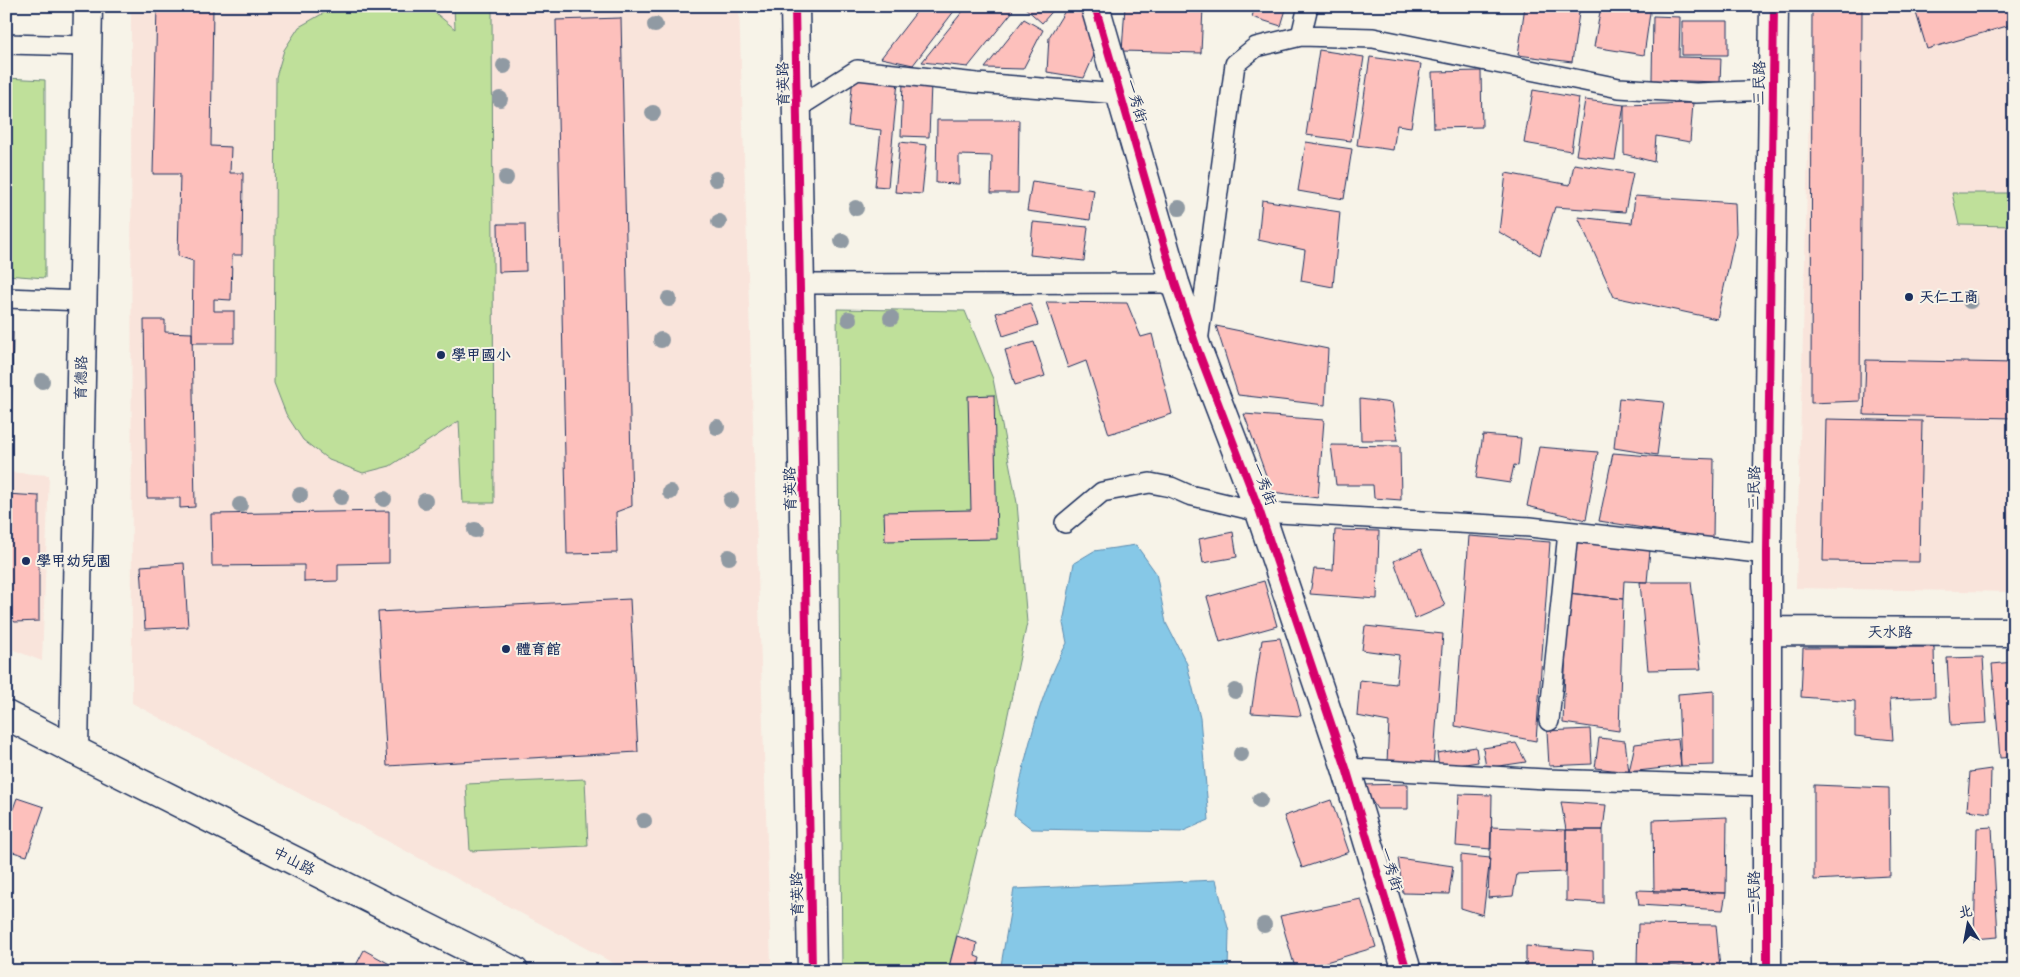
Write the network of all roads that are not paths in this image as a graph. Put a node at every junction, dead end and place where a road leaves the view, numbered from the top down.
1 (88, 6) edge
2 (795, 6) edge
3 (1095, 6) edge
4 (1308, 6) edge
5 (1774, 6) edge
6 (1301, 36) junction
7 (6, 44) edge
8 (88, 46) junction
9 (1773, 90) junction
10 (1119, 94) junction
11 (797, 108) junction
12 (1175, 283) junction
13 (800, 284) junction
14 (6, 298) edge
15 (83, 301) junction
16 (1197, 348) junction
17 (1260, 512) junction
18 (1065, 524) dead end
19 (1568, 532) junction
20 (1767, 554) junction
21 (1767, 631) junction
22 (2014, 632) edge
23 (6, 715) edge
24 (1549, 721) dead end
25 (74, 750) junction
26 (1346, 768) junction
27 (1768, 786) junction
28 (514, 971) edge
29 (812, 971) edge
30 (1407, 971) edge
31 (1767, 971) edge

1 - 8 street, 育德路
2 - 11 street, 育英路
3 - 10 street, 一秀街
4 - 6 lane
5 - 9 street, 三民路
6 - 9 lane
6 - 16 lane
7 - 8 lane
8 - 15 street, 育德路
9 - 20 street, 三民路
10 - 11 lane
10 - 12 street, 一秀街
11 - 13 street, 育英路
12 - 13 lane
12 - 16 street, 一秀街
13 - 29 street, 育英路
14 - 15 lane
15 - 25 street, 育德路
16 - 17 street, 一秀街
17 - 18 lane
17 - 19 lane
17 - 26 street, 一秀街
19 - 20 lane
19 - 24 lane
20 - 21 street, 三民路
21 - 22 street, 天水路
21 - 27 street, 三民路
23 - 25 street, 中山路
25 - 28 street, 中山路
26 - 27 lane
26 - 30 street, 一秀街
27 - 31 street, 三民路

